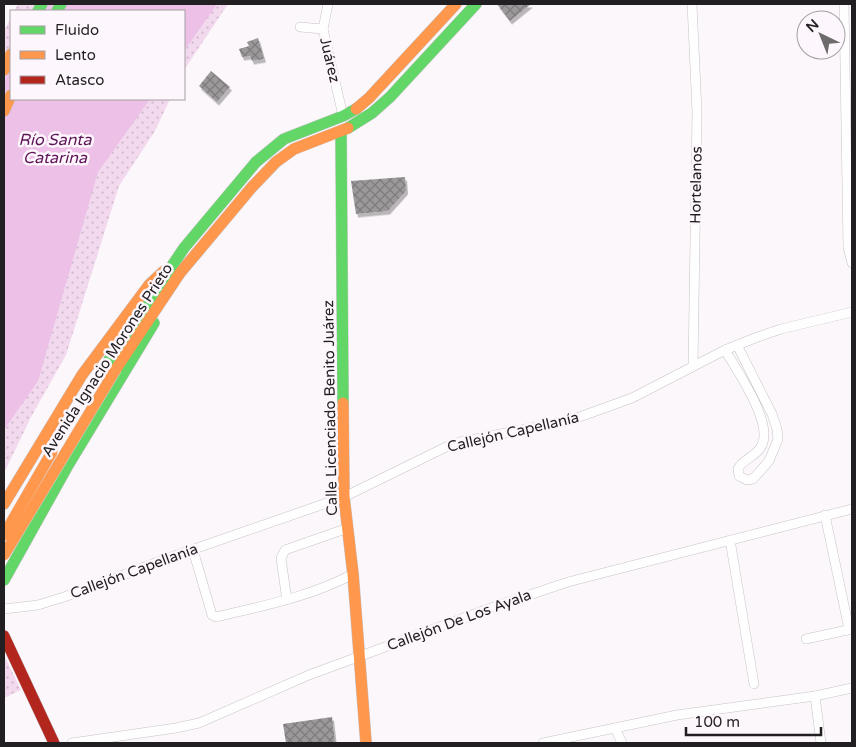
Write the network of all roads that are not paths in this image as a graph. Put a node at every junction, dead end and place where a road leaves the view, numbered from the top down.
1 (328, 4) edge
2 (476, 4) edge
3 (692, 4) edge
4 (844, 4) edge
5 (449, 6) edge
6 (300, 27) dead end
7 (323, 29) junction
8 (10, 56) edge
9 (849, 68) edge
10 (4, 70) edge
11 (10, 98) edge
12 (4, 111) edge
13 (343, 116) junction
14 (342, 131) junction
15 (852, 263) edge
16 (175, 270) junction
17 (852, 312) edge
18 (737, 345) junction
19 (725, 350) junction
20 (111, 366) junction
21 (693, 366) junction
22 (752, 376) junction
23 (742, 380) junction
24 (344, 497) junction
25 (4, 504) edge
26 (852, 510) edge
27 (825, 515) junction
28 (348, 528) junction
29 (32, 529) junction
30 (4, 533) edge
31 (730, 540) junction
32 (193, 550) junction
33 (4, 555) edge
34 (353, 574) junction
35 (4, 580) edge
36 (288, 599) junction
37 (4, 609) edge
38 (850, 629) edge
39 (4, 636) edge
40 (806, 639) dead end
41 (360, 656) junction
42 (754, 684) dead end
43 (852, 688) edge
44 (815, 696) junction
45 (615, 728) junction
46 (54, 743) edge
47 (72, 743) edge
48 (366, 743) edge
49 (543, 743) edge
50 (622, 743) edge
51 (822, 743) edge

1 - 7 street, Juárez
2 - 14 main road, Avenida Ignacio Morones Prieto
3 - 21 street, Hortelanos
4 - 9 street
5 - 13 main road, Avenida Ignacio Morones Prieto
6 - 7 street
7 - 13 street, Juárez
8 - 10 main road
9 - 15 street
11 - 12 main road
13 - 16 main road, Avenida Ignacio Morones Prieto
14 - 16 main road, Avenida Ignacio Morones Prieto
14 - 24 main road, Calle Licenciado Benito Juárez
16 - 20 main road, Avenida Ignacio Morones Prieto
16 - 25 main road, Avenida Ignacio Morones Prieto
16 - 29 main road
17 - 18 street, Callejón Capellanía
18 - 19 street, Callejón Capellanía
18 - 22 street
19 - 21 street, Callejón Capellanía
19 - 23 street
20 - 30 main road, Avenida Ignacio Morones Prieto, bridge
20 - 33 main road, Avenida Ignacio Morones Prieto, bridge
21 - 24 street, Callejón Capellanía
22 - 23 street
22 - 23 street
24 - 28 main road, Calle Licenciado Benito Juárez
24 - 32 street, Callejón Capellanía
26 - 27 street, Callejón De Los Ayala
27 - 31 street, Callejón De Los Ayala
27 - 38 street
28 - 34 main road, Calle Licenciado Benito Juárez
28 - 36 street
29 - 30 main road
29 - 35 main road
31 - 41 street, Callejón De Los Ayala
31 - 42 street
32 - 36 street
32 - 37 street, Callejón Capellanía
34 - 36 street
34 - 41 main road, Calle Licenciado Benito Juárez
38 - 40 street
39 - 46 main road
41 - 47 street, Callejón De Los Ayala
41 - 48 main road, Calle Licenciado Benito Juárez
43 - 44 street
44 - 45 street
44 - 51 street
45 - 49 street
45 - 50 street

